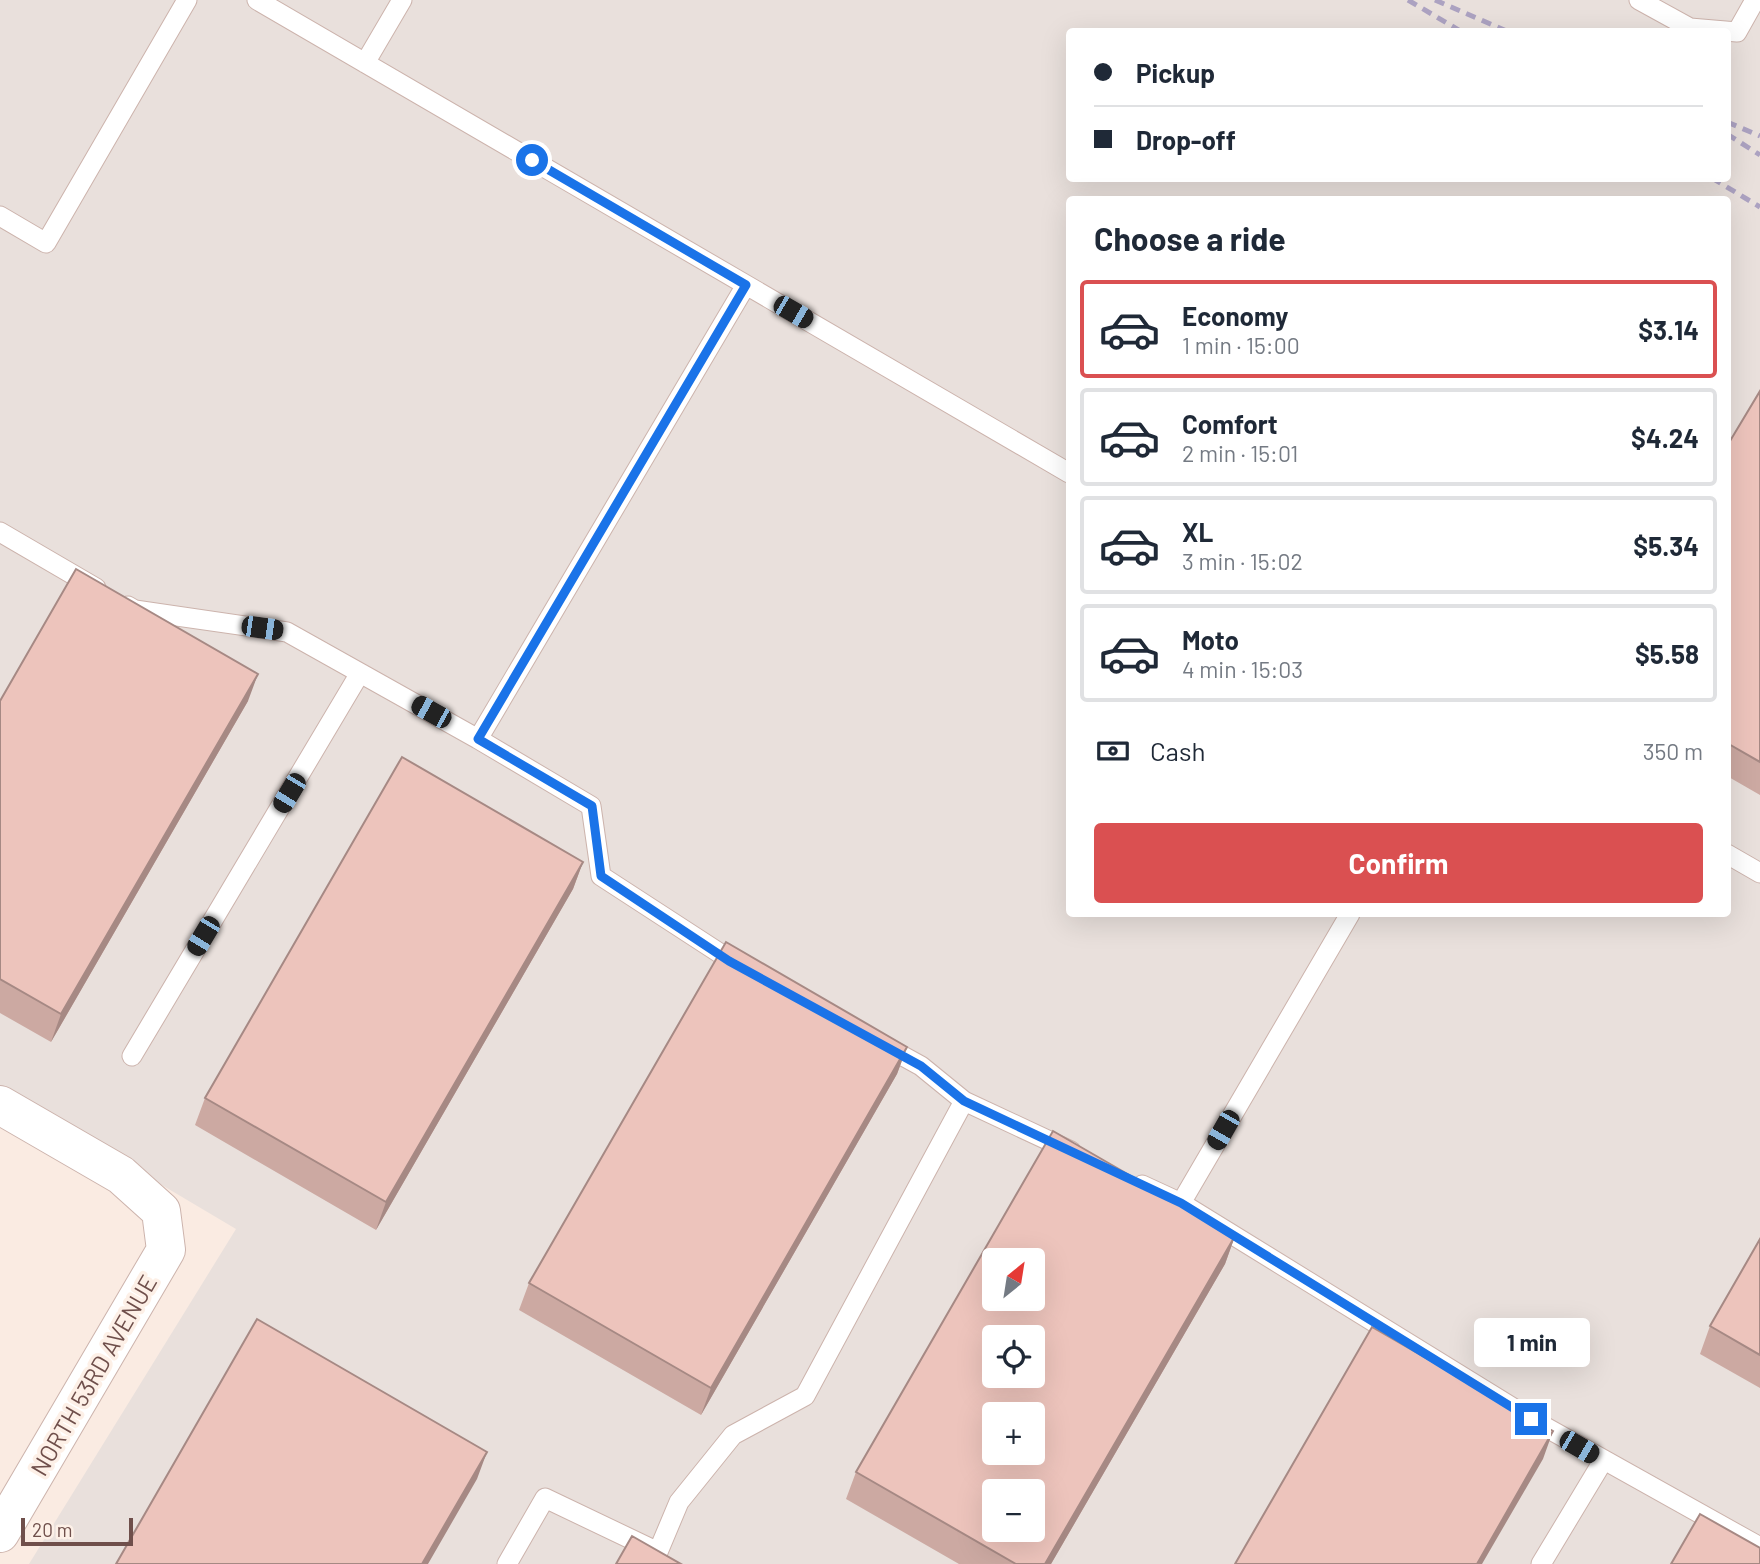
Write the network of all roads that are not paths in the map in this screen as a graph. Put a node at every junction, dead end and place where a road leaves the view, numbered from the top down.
1 (187, 0) edge
2 (257, 0) edge
3 (402, 0) edge
4 (1639, 0) edge
5 (1755, 0) edge
6 (1690, 28) edge
7 (1731, 31) edge
8 (365, 63) junction
9 (0, 216) edge
10 (746, 285) junction
11 (1066, 470) edge
12 (0, 532) edge
13 (360, 673) junction
14 (478, 739) junction
15 (1731, 856) edge
16 (1760, 873) edge
17 (1348, 917) edge
18 (753, 974) edge
19 (861, 1033) edge
20 (132, 1056) dead end
21 (964, 1101) junction
22 (0, 1105) edge
23 (1084, 1158) edge
24 (1121, 1175) edge
25 (1181, 1203) junction
26 (1603, 1461) junction
27 (0, 1533) edge
28 (1760, 1547) edge
29 (658, 1552) junction
30 (507, 1564) edge
31 (677, 1564) edge
32 (1541, 1564) edge

1 - 9 lane
2 - 8 lane
3 - 8 lane
4 - 6 lane
5 - 7 lane
8 - 10 lane
10 - 11 lane
10 - 14 lane
12 - 13 lane
13 - 14 lane
13 - 20 lane
14 - 18 lane
15 - 16 lane
17 - 25 lane
19 - 21 lane
21 - 23 lane
21 - 29 lane
22 - 27 street, NORTH 53RD AVENUE
24 - 25 lane
25 - 26 lane
26 - 28 lane
26 - 32 lane
29 - 30 lane
29 - 31 lane

